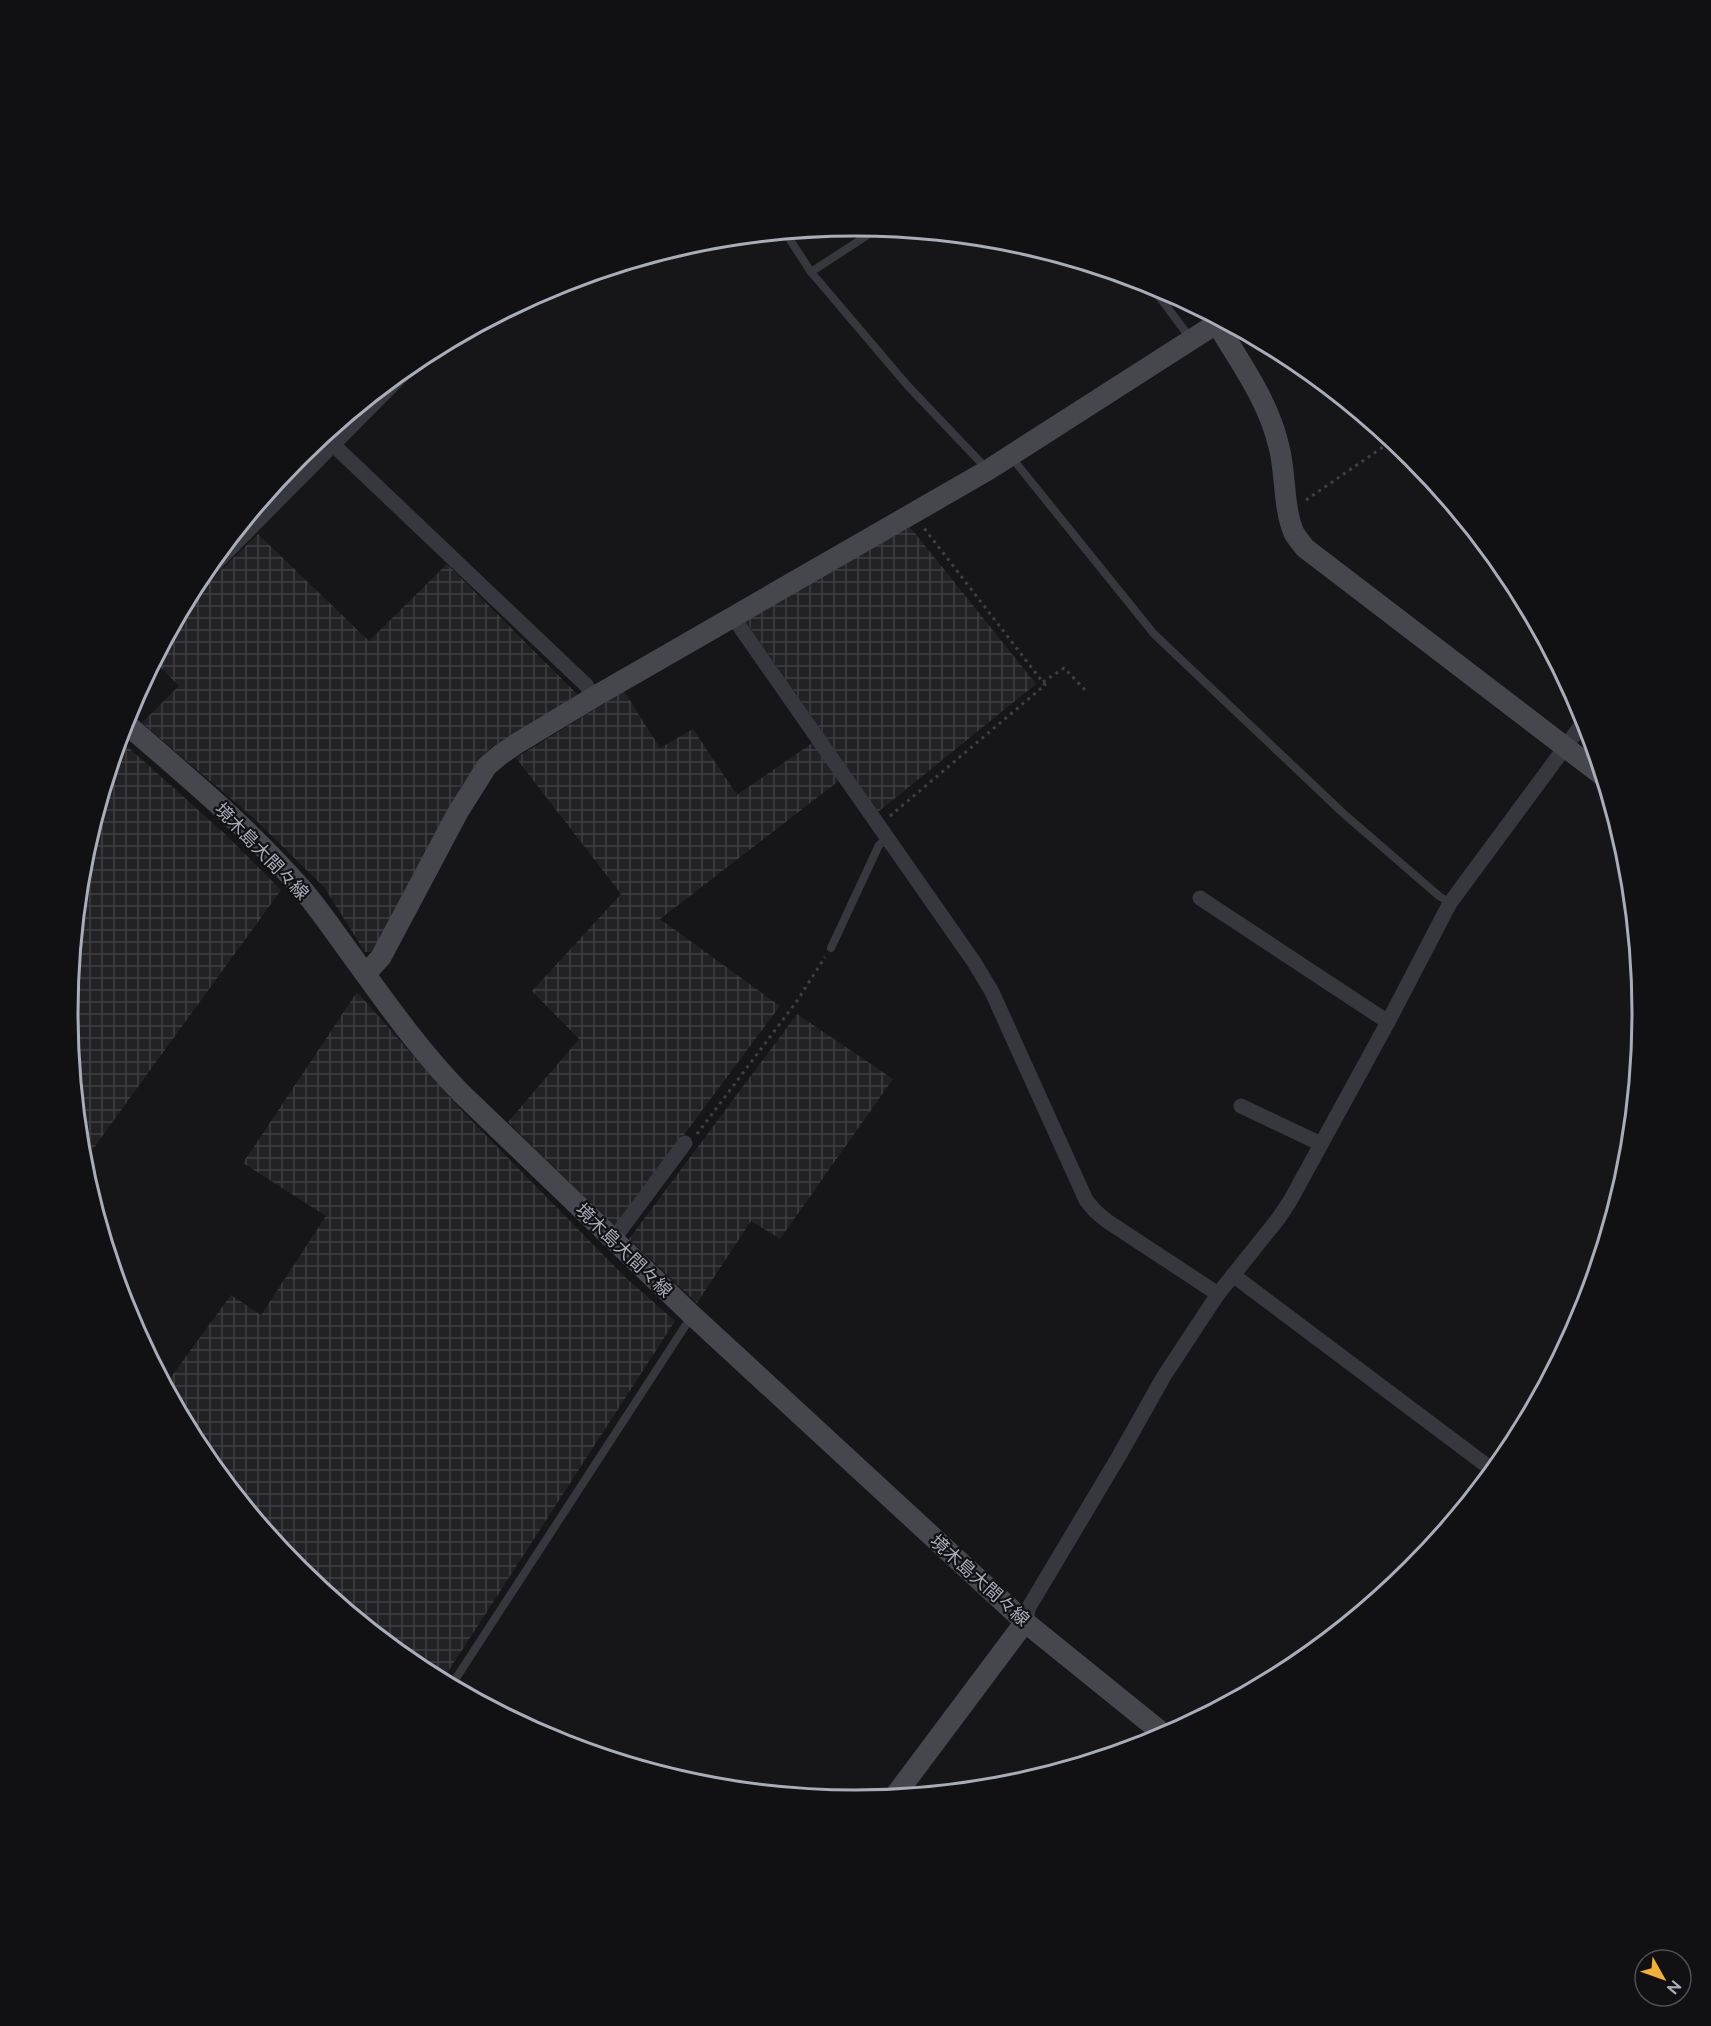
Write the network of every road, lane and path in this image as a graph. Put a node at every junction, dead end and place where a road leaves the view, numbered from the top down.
1 (866, 236) edge
2 (789, 239) edge
3 (811, 272) junction
4 (1161, 299) edge
5 (1216, 325) edge
6 (1224, 329) edge
7 (1192, 340) junction
8 (329, 441) edge
9 (1386, 445) edge
10 (1012, 455) junction
11 (312, 457) edge
12 (988, 470) junction
13 (1289, 512) junction
14 (260, 513) edge
15 (912, 513) junction
16 (733, 617) junction
17 (1043, 682) junction
18 (1089, 693) dead end
19 (594, 697) junction
20 (1579, 728) edge
21 (132, 729) edge
22 (1564, 747) junction
23 (1594, 769) edge
24 (879, 825) junction
25 (888, 838) junction
26 (1200, 898) dead end
27 (1450, 903) junction
28 (831, 948) joint
29 (364, 972) junction
30 (1388, 1022) junction
31 (1241, 1106) dead end
32 (686, 1143) joint
33 (1321, 1144) junction
34 (613, 1240) junction
35 (1233, 1275) junction
36 (1218, 1294) junction
37 (692, 1316) junction
38 (1487, 1466) edge
39 (1025, 1622) junction
40 (456, 1679) edge
41 (1157, 1729) edge
42 (900, 1789) edge

1 - 3 lane
2 - 3 lane
3 - 12 lane
4 - 7 lane
5 - 7 street
6 - 13 street
7 - 10 street
8 - 19 street
9 - 13 path
10 - 12 street
10 - 27 lane
11 - 14 street
12 - 15 street
13 - 22 street
15 - 16 street
15 - 17 path
16 - 19 street
16 - 24 street
17 - 18 path
17 - 24 path
19 - 29 street
20 - 22 street
21 - 29 street, 境木島大間々線
22 - 23 street
22 - 27 street
24 - 25 street
25 - 28 lane
25 - 36 street
26 - 30 street
27 - 30 street
28 - 32 path
29 - 34 street, 境木島大間々線
30 - 33 street
31 - 33 street
32 - 34 street
33 - 35 street
34 - 37 street, 境木島大間々線
35 - 36 street
35 - 38 street
36 - 39 street
37 - 39 street, 境木島大間々線
37 - 40 lane
39 - 41 street, 境木島大間々線
39 - 42 street

